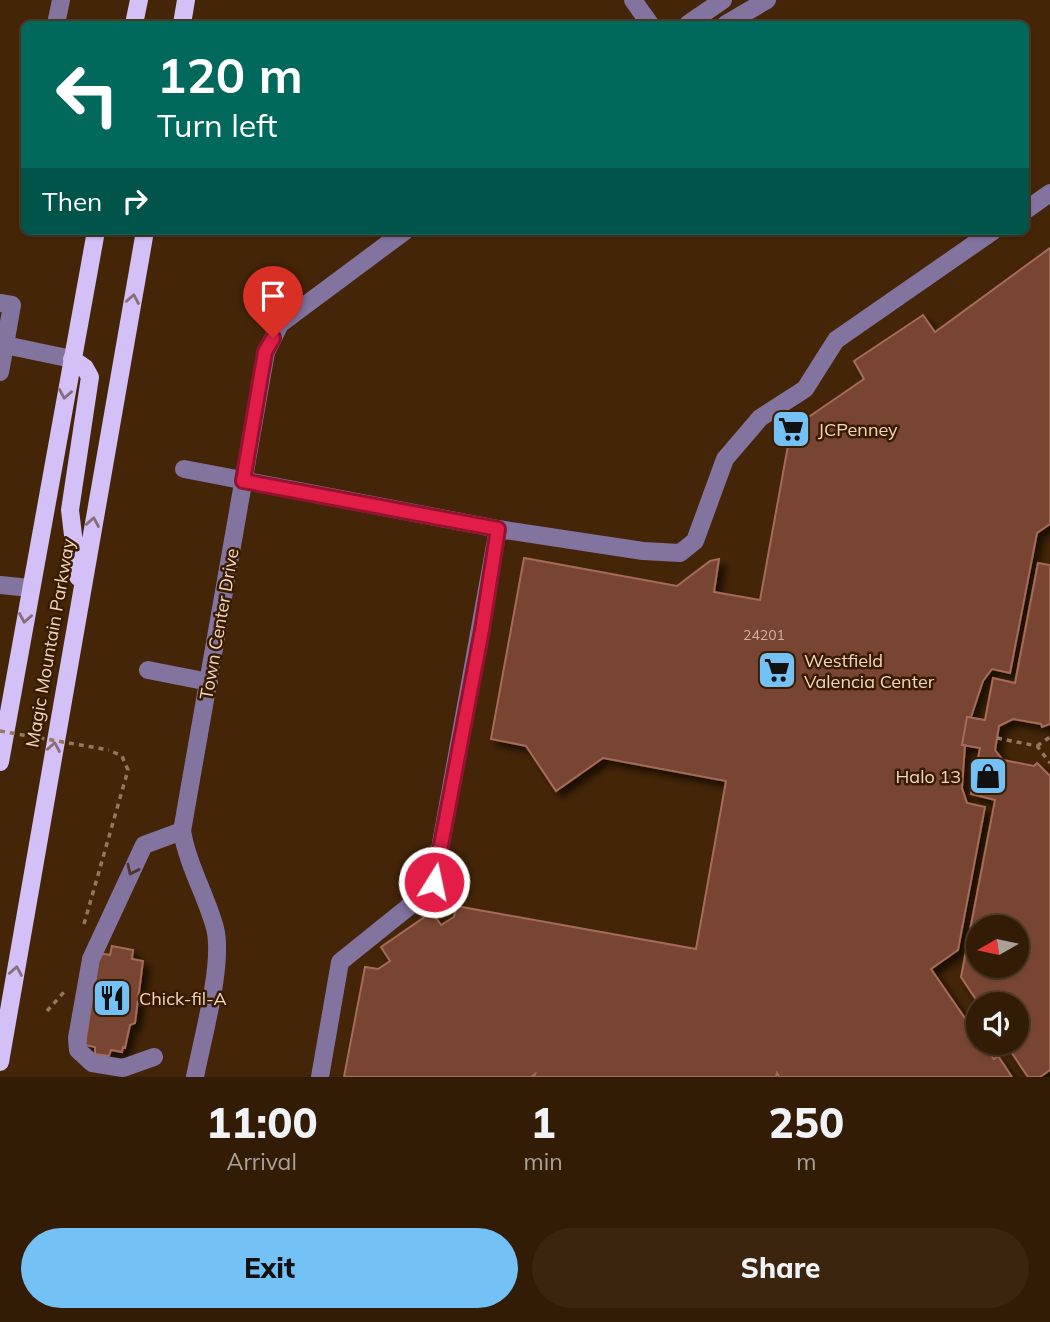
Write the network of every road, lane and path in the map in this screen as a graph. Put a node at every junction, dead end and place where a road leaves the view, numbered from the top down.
1 (61, 0) edge
2 (139, 0) edge
3 (186, 0) edge
4 (633, 0) edge
5 (723, 0) edge
6 (767, 0) edge
7 (57, 21) edge
8 (135, 21) edge
9 (182, 21) edge
10 (648, 21) edge
11 (692, 21) edge
12 (731, 21) edge
13 (1050, 193) edge
14 (1029, 208) edge
15 (95, 235) edge
16 (144, 235) edge
17 (400, 235) edge
18 (987, 235) edge
19 (0, 303) edge
20 (5, 345) junction
21 (72, 359) junction
22 (0, 372) edge
23 (184, 469) dead end
24 (243, 481) junction
25 (498, 529) junction
26 (0, 585) edge
27 (30, 588) junction
28 (80, 594) junction
29 (148, 670) dead end
30 (209, 682) junction
31 (0, 732) edge
32 (1050, 737) edge
33 (997, 738) dead end
34 (1037, 746) junction
35 (0, 762) edge
36 (1050, 764) edge
37 (182, 831) junction
38 (81, 935) dead end
39 (67, 983) dead end
40 (47, 1011) dead end
41 (154, 1057) dead end
42 (0, 1062) edge
43 (195, 1077) edge
44 (320, 1077) edge

1 - 7 street
2 - 8 main road
3 - 9 main road
4 - 10 street
5 - 11 street
6 - 12 street
13 - 14 street
15 - 21 main road, Magic Mountain Parkway
28 -> 16 main road, Magic Mountain Parkway
17 - 24 street, Town Center Drive
18 - 25 street
19 - 20 street
20 - 21 street
20 - 22 street
21 -> 27 main road, Magic Mountain Parkway
21 - 28 main road
23 - 24 street
24 - 25 street
24 - 30 street, Town Center Drive
25 - 44 street
26 - 27 street
27 -> 35 main road, Magic Mountain Parkway
42 -> 28 main road, Magic Mountain Parkway
29 - 30 street
30 - 37 street, Town Center Drive
31 - 38 path, bridge
32 - 34 path
33 - 34 path
34 - 36 path
37 -> 41 street
37 - 43 street, Town Center Drive
39 - 40 path

